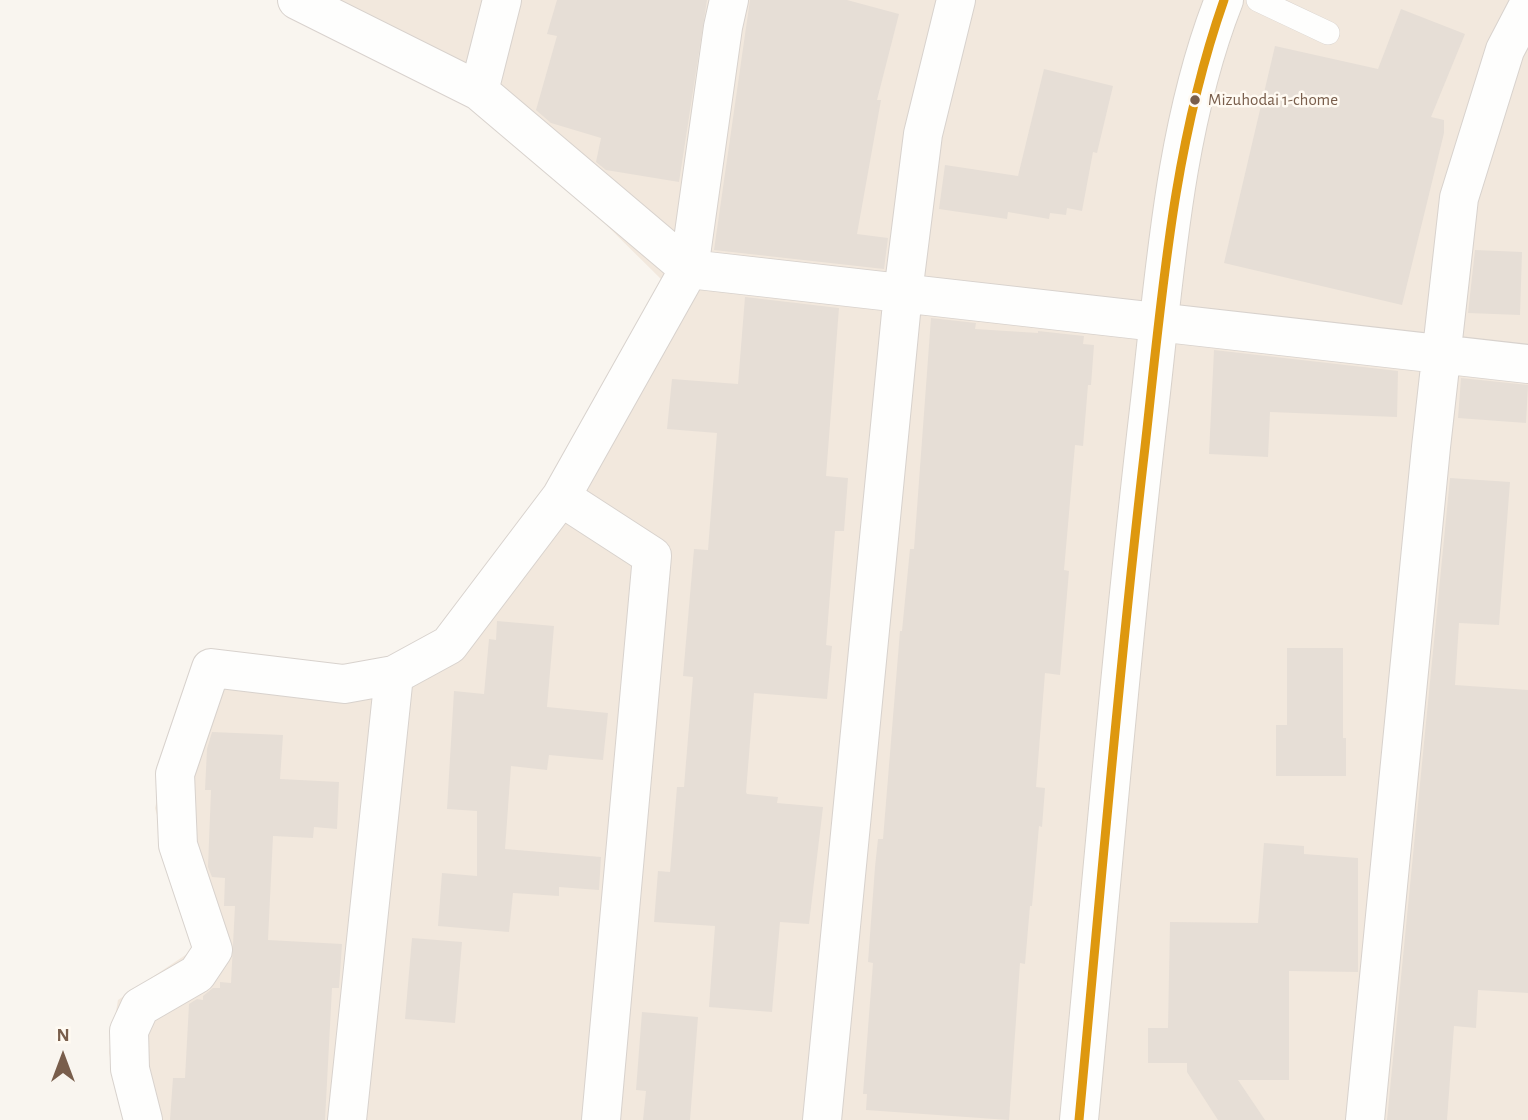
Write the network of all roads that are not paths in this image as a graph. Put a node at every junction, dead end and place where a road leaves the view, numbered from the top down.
1 (297, 0) edge
2 (502, 0) edge
3 (730, 0) edge
4 (956, 0) edge
5 (1224, 0) edge
6 (1258, 0) edge
7 (1528, 6) edge
8 (1328, 33) dead end
9 (479, 91) junction
10 (689, 269) junction
11 (903, 293) junction
12 (1159, 321) junction
13 (1441, 356) junction
14 (1528, 364) edge
15 (561, 497) junction
16 (394, 675) junction
17 (142, 1120) edge
18 (348, 1120) edge
19 (601, 1120) edge
20 (822, 1120) edge
21 (1079, 1120) edge
22 (1365, 1120) edge

1 - 9 street
2 - 9 street
3 - 10 street
4 - 11 street
5 - 12 street
6 - 8 lane
7 - 13 street
9 - 10 street
10 - 11 street
10 - 15 street
11 - 12 street
11 - 20 street
12 - 13 street
12 - 21 street
13 - 14 street
13 - 22 street
15 - 16 street
15 - 19 street
16 - 17 street
16 - 18 street

